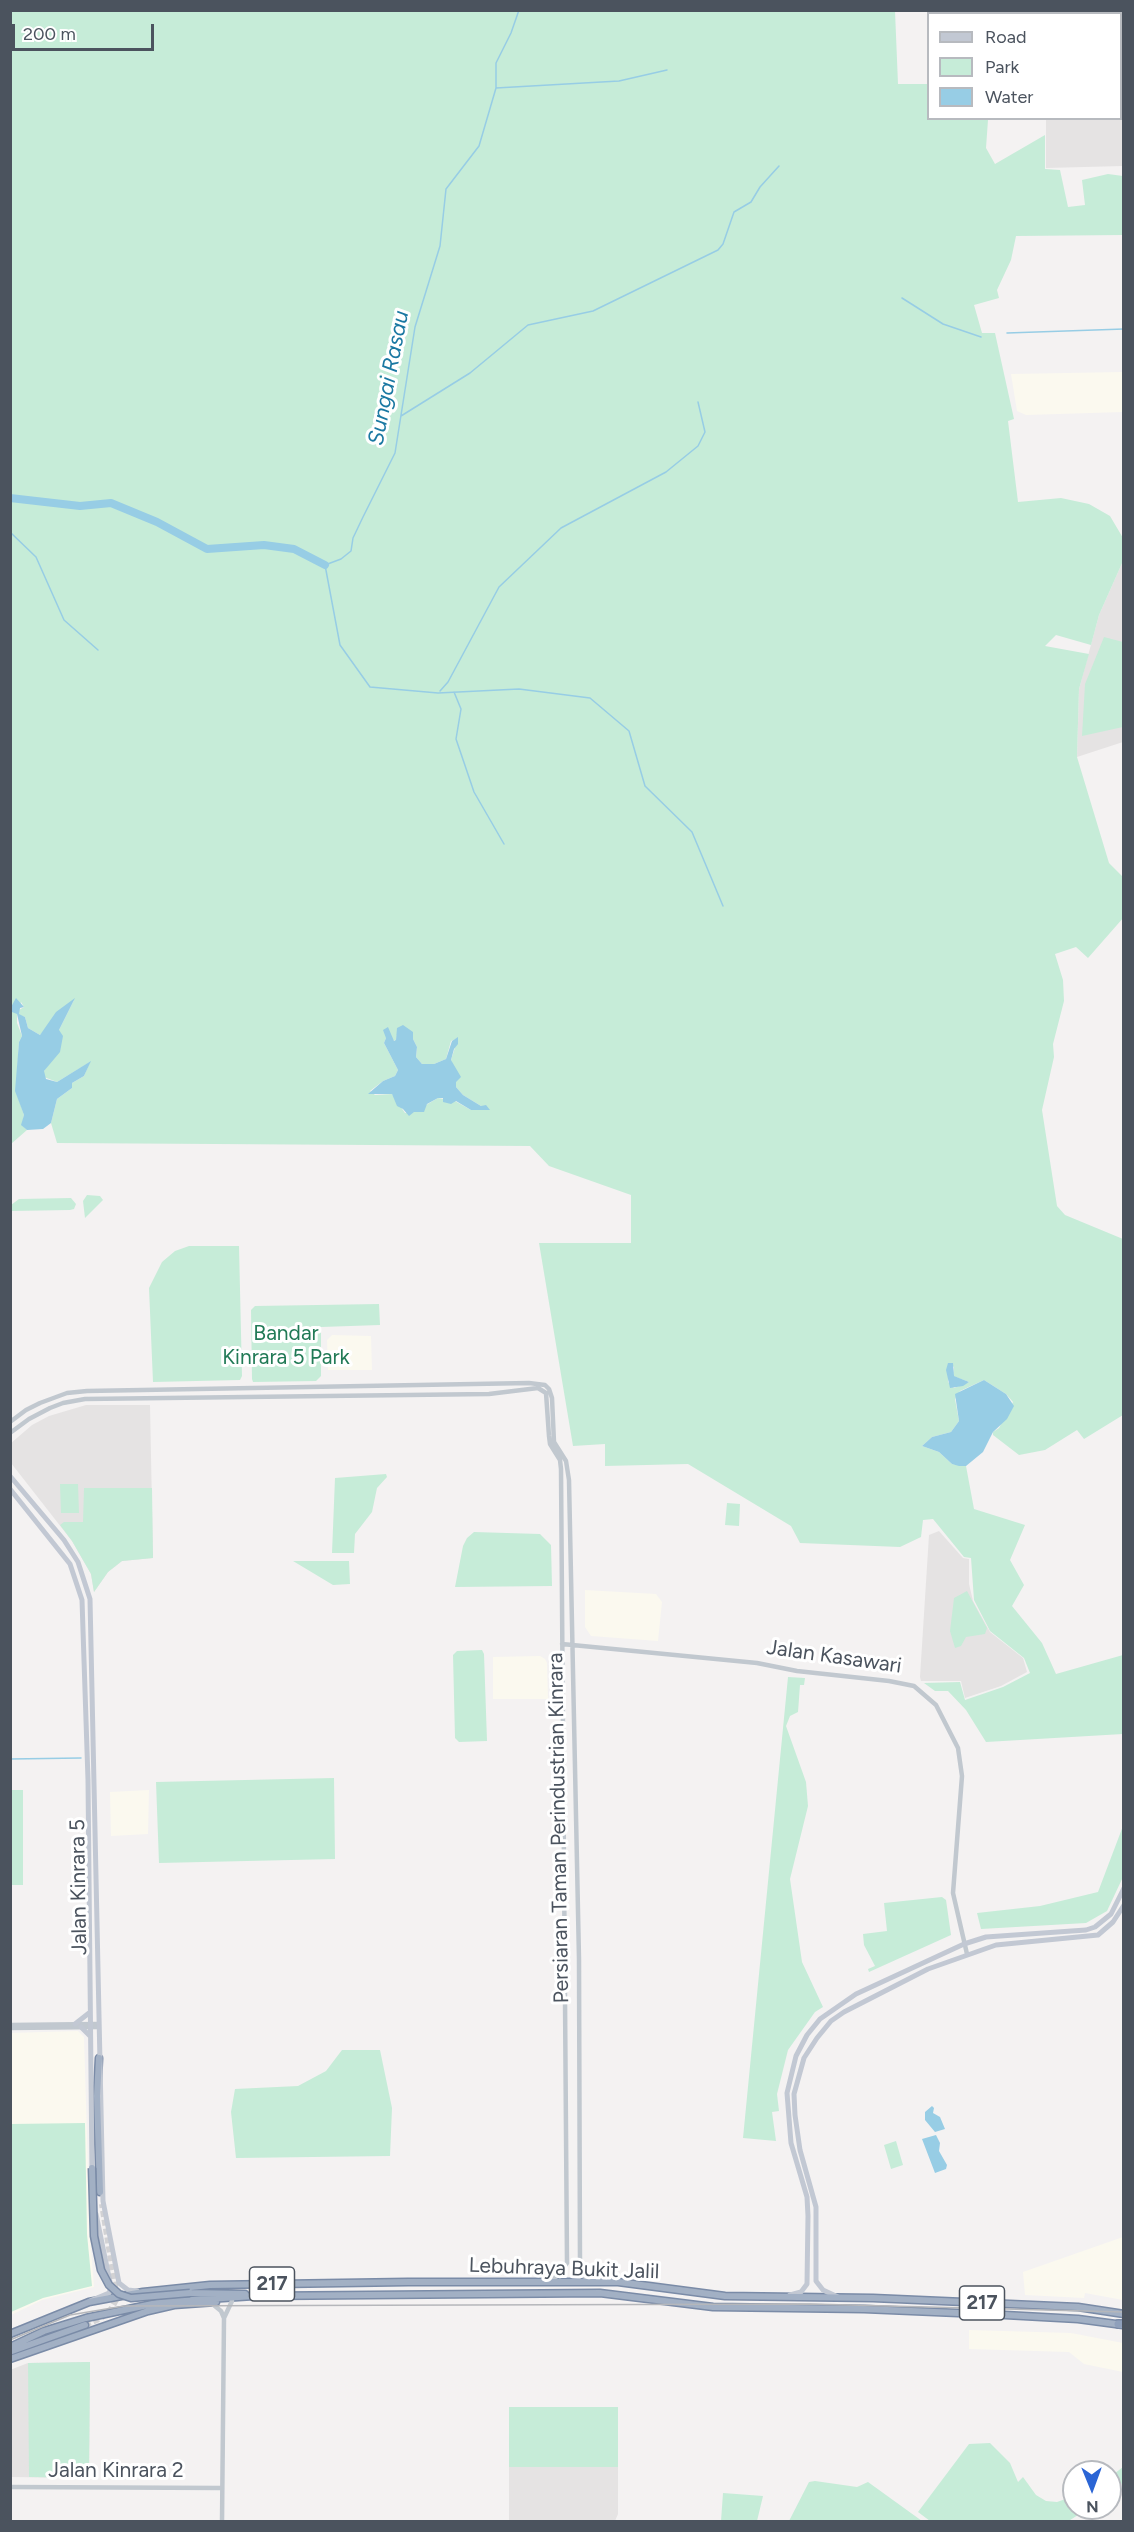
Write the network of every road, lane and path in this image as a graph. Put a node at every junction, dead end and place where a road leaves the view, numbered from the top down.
1 (10, 1422) edge
2 (10, 1433) edge
3 (10, 1476) edge
4 (10, 1489) edge
5 (562, 1644) junction
6 (573, 1646) junction
7 (1124, 1888) edge
8 (1124, 1905) edge
9 (964, 1944) junction
10 (967, 1954) junction
11 (90, 2012) junction
12 (78, 2026) junction
13 (90, 2026) junction
14 (98, 2026) junction
15 (10, 2027) edge
16 (90, 2037) junction
17 (99, 2058) junction
18 (92, 2168) junction
19 (100, 2192) dead end
20 (808, 2251) junction
21 (816, 2251) junction
22 (546, 2282) junction
23 (598, 2282) junction
24 (153, 2291) junction
25 (254, 2296) junction
26 (270, 2296) junction
27 (779, 2296) junction
28 (840, 2297) junction
29 (232, 2301) junction
30 (89, 2302) junction
31 (210, 2302) junction
32 (1124, 2314) edge
33 (224, 2318) junction
34 (85, 2325) tunnel mouth
35 (1122, 2325) edge
36 (10, 2331) edge
37 (10, 2349) edge
38 (10, 2359) edge
39 (10, 2487) edge
40 (222, 2488) junction
41 (222, 2522) edge

1 - 6 street, Persiaran Taman Perindustrian Kinrara
2 - 5 street, Persiaran Taman Perindustrian Kinrara
3 - 14 main road, Jalan Kinrara 5
4 - 11 main road, Jalan Kinrara 5
5 - 6 street, Jalan Kasawari
5 - 22 street, Persiaran Taman Perindustrian Kinrara
6 - 9 street, Jalan Kasawari
6 - 23 street, Persiaran Taman Perindustrian Kinrara
7 - 9 main road
8 - 10 main road
9 - 10 street, Jalan Kasawari
9 - 20 main road
10 - 21 main road
11 - 12 main road
11 - 13 main road, Jalan Kinrara 5
12 - 13 street
12 - 15 street
12 - 16 main road
13 - 14 street
13 - 16 main road, Jalan Kinrara 5
14 - 17 main road, Jalan Kinrara 5
16 - 18 main road, Jalan Kinrara 5
17 - 19 highway
17 - 24 main road, Jalan Kinrara 5
18 - 25 highway, bridge
18 - 30 main road, Jalan Kinrara 5
20 - 21 main road
20 - 27 main road
21 - 28 main road
22 - 23 highway, Lebuhraya Bukit Jalil / 217
22 - 24 highway, Lebuhraya Bukit Jalil / 217
23 - 27 highway, Lebuhraya Bukit Jalil / 217
24 - 30 highway, Lebuhraya Bukit Jalil / 217
25 - 26 highway, Lebuhraya Bukit Jalil / 217
25 - 37 highway, Lebuhraya Bukit Jalil / 217
26 - 29 highway
26 - 35 highway, Lebuhraya Bukit Jalil / 217
27 - 28 highway, Lebuhraya Bukit Jalil / 217
28 - 32 highway, Lebuhraya Bukit Jalil / 217
29 - 31 highway
29 - 33 street
30 - 36 highway, Lebuhraya Bukit Jalil / 217
31 - 33 street
31 - 38 highway
33 - 40 street
34 - 37 highway
39 - 40 street, Jalan Kinrara 2
40 - 41 street

